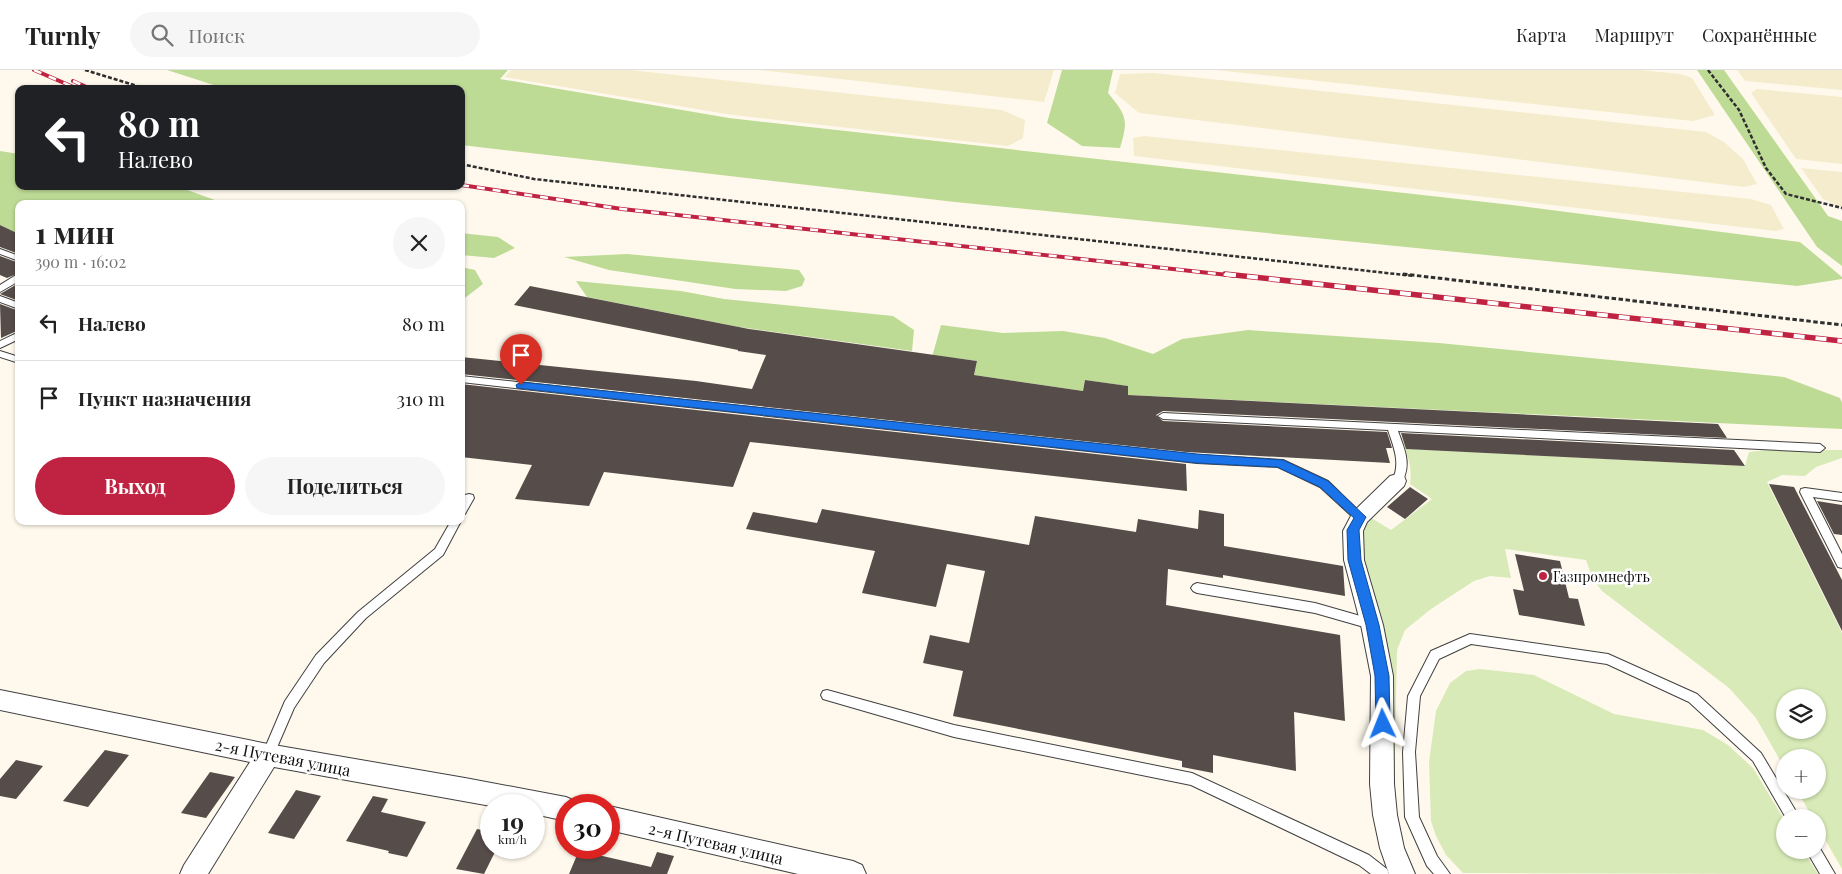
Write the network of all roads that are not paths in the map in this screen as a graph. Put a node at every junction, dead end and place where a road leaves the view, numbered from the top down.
1 (0, 251) edge
2 (15, 257) edge
3 (15, 279) edge
4 (2, 286) edge
5 (0, 300) edge
6 (15, 305) edge
7 (15, 337) edge
8 (0, 345) edge
9 (0, 354) edge
10 (15, 359) edge
11 (465, 379) edge
12 (1163, 416) dead end
13 (1392, 427) junction
14 (1820, 448) dead end
15 (1397, 481) joint
16 (1842, 497) edge
17 (469, 498) dead end
18 (465, 504) edge
19 (1360, 517) junction
20 (454, 525) edge
21 (1830, 540) junction
22 (1842, 542) edge
23 (1842, 564) edge
24 (1197, 588) dead end
25 (1372, 625) junction
26 (828, 695) dead end
27 (0, 700) edge
28 (268, 755) junction
29 (555, 807) edge
30 (1789, 809) edge
31 (620, 821) edge
32 (1819, 859) edge
33 (193, 874) edge
34 (853, 874) edge
35 (1382, 874) edge
36 (1402, 874) edge
37 (1443, 874) edge
38 (1828, 874) edge

1 - 2 lane
3 - 4 lane
5 - 6 lane
7 - 8 lane
9 - 10 lane
11 - 19 lane
12 - 13 lane
13 - 14 lane
13 - 15 lane
15 - 19 street
16 - 21 lane
17 - 18 lane
19 - 25 street
20 - 28 lane
21 - 22 lane
21 - 23 lane
24 - 25 lane
25 - 36 street
26 - 35 lane
27 - 28 street, 2-я Путевая улица
28 - 29 street, 2-я Путевая улица
28 - 33 street
30 - 37 lane
31 - 34 street, 2-я Путевая улица
32 - 38 lane

